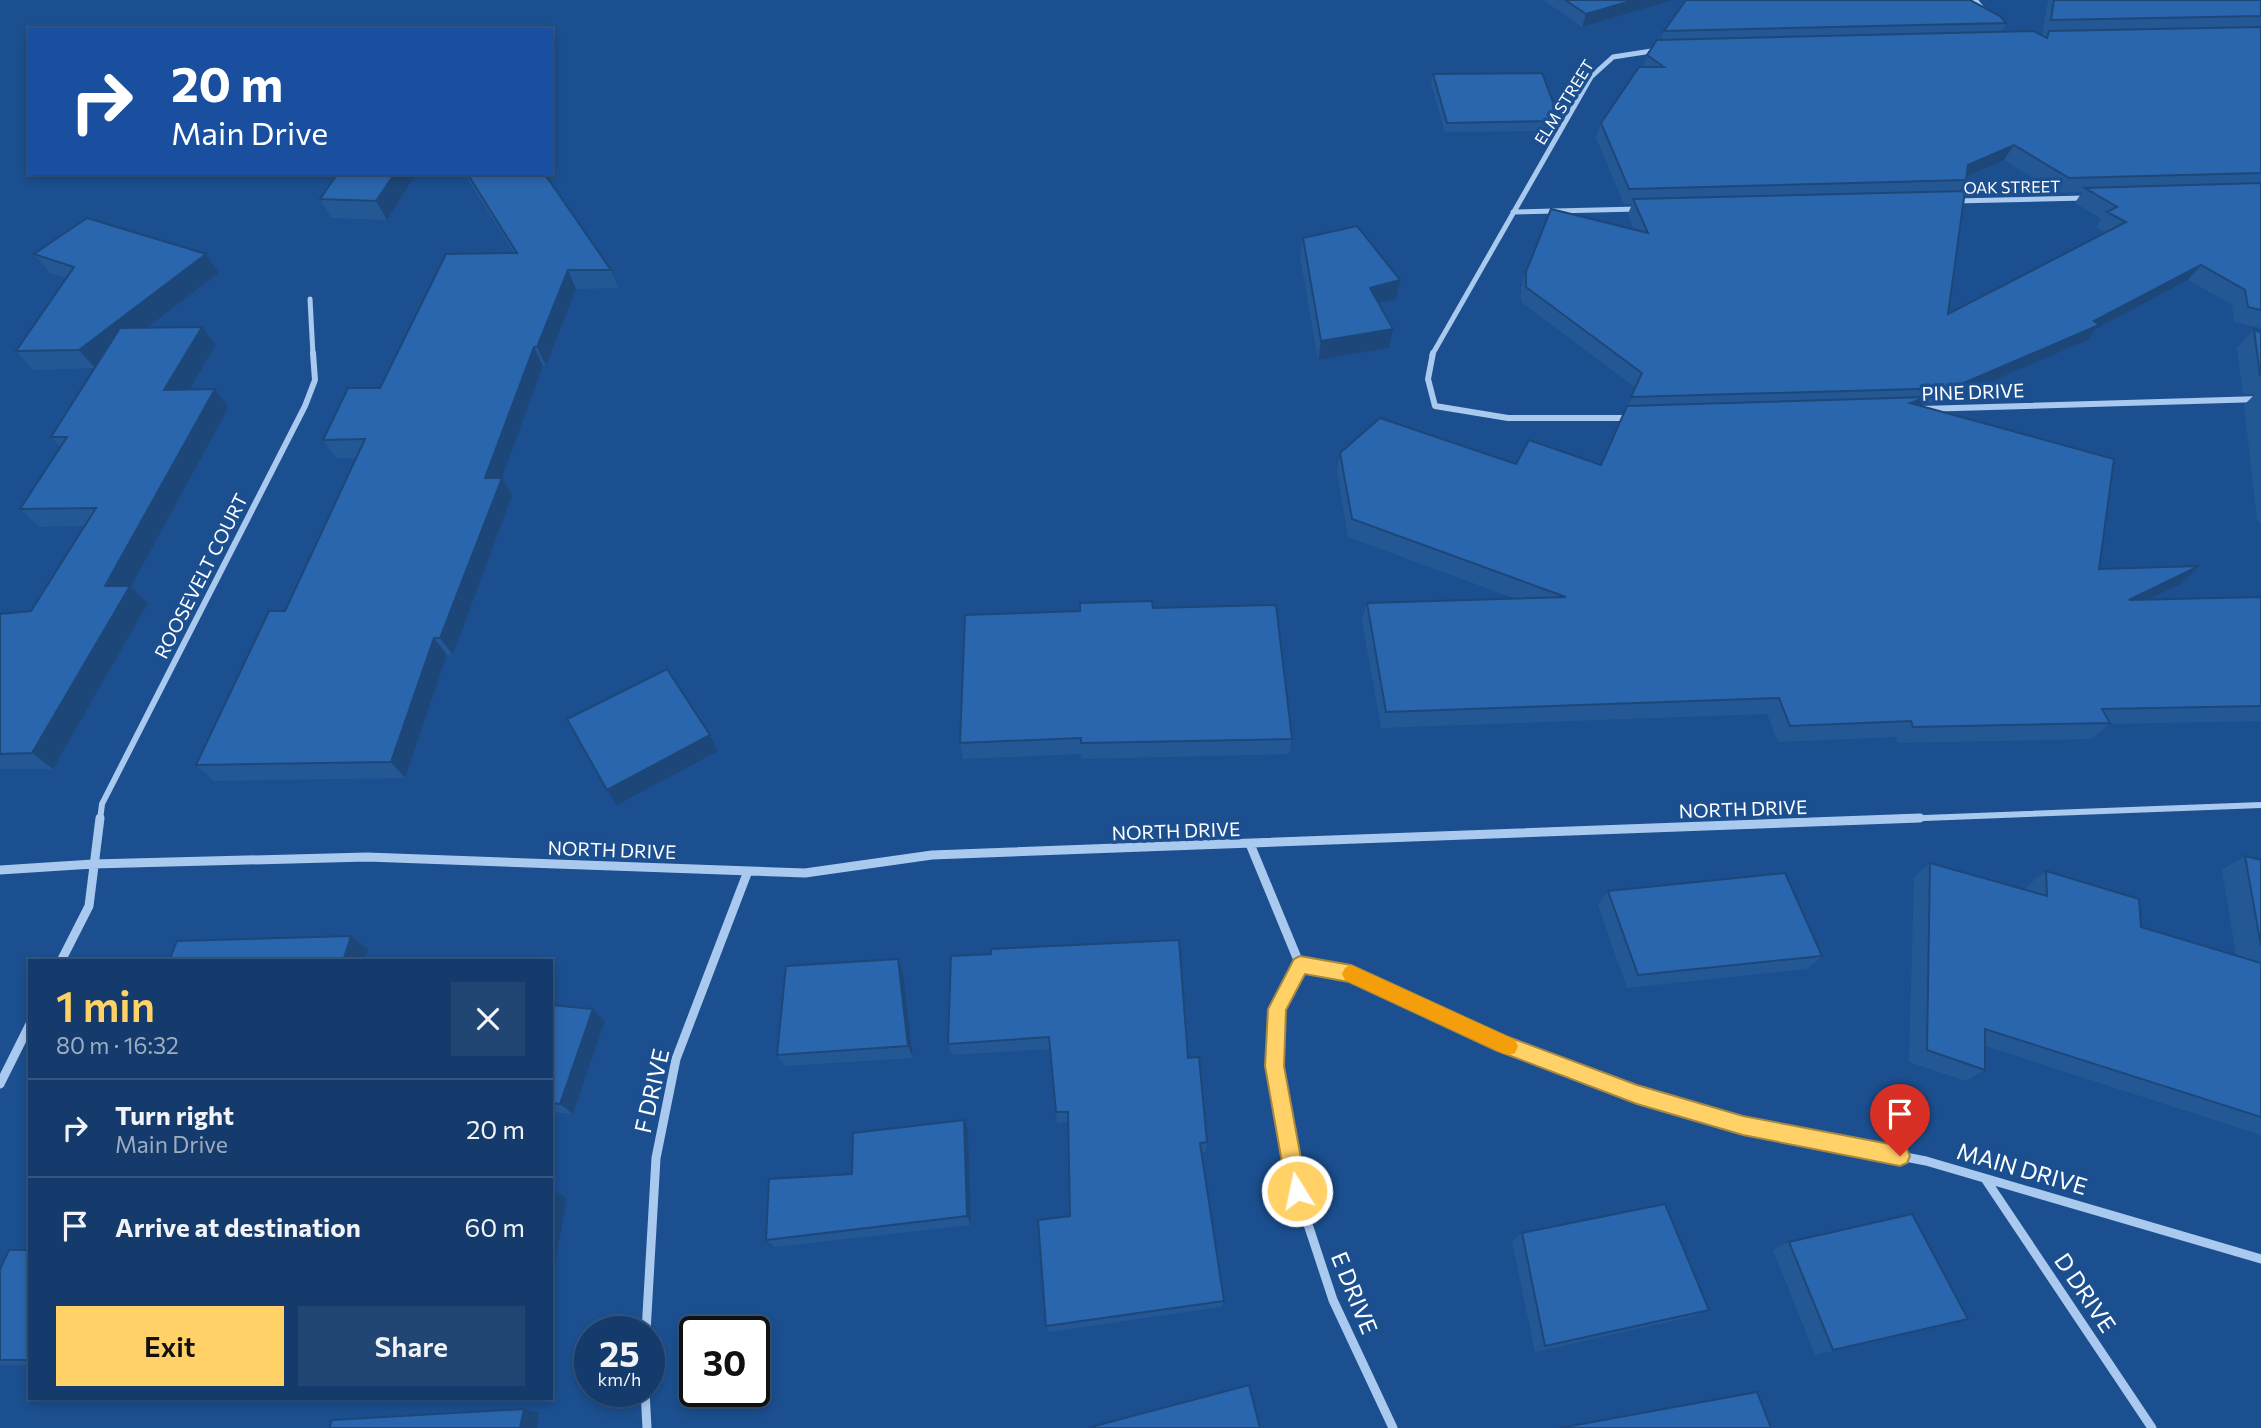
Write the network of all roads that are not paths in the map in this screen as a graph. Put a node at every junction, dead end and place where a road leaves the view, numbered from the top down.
1 (1975, 0) edge
2 (1993, 20) edge
3 (1662, 50) edge
4 (2095, 198) edge
5 (1942, 201) edge
6 (1651, 209) edge
7 (1513, 212) junction
8 (310, 299) dead end
9 (2261, 399) edge
10 (1913, 410) edge
11 (1634, 418) edge
12 (2261, 805) edge
13 (1250, 844) junction
14 (93, 864) junction
15 (0, 870) edge
16 (748, 871) junction
17 (62, 959) edge
18 (1300, 965) junction
19 (28, 1028) edge
20 (0, 1084) edge
21 (1986, 1180) junction
22 (2261, 1259) edge
23 (647, 1316) edge
24 (646, 1407) edge
25 (647, 1428) edge
26 (1393, 1428) edge
27 (2152, 1428) edge

1 - 2 street
3 - 7 street, ELM STREET
4 - 5 street, OAK STREET
6 - 7 street
7 - 11 street, ELM STREET
8 - 14 street, ROOSEVELT COURT
9 - 10 street, PINE DRIVE
12 - 13 street, NORTH DRIVE
13 - 16 street, NORTH DRIVE
13 - 18 street
14 - 15 street, NORTH DRIVE
14 - 16 street, NORTH DRIVE
14 - 17 street, ROOSEVELT COURT
16 - 23 street, F DRIVE
18 - 21 street, MAIN DRIVE
18 - 26 street, E DRIVE
19 - 20 street
21 - 22 street, MAIN DRIVE
21 - 27 street, D DRIVE
24 - 25 street

